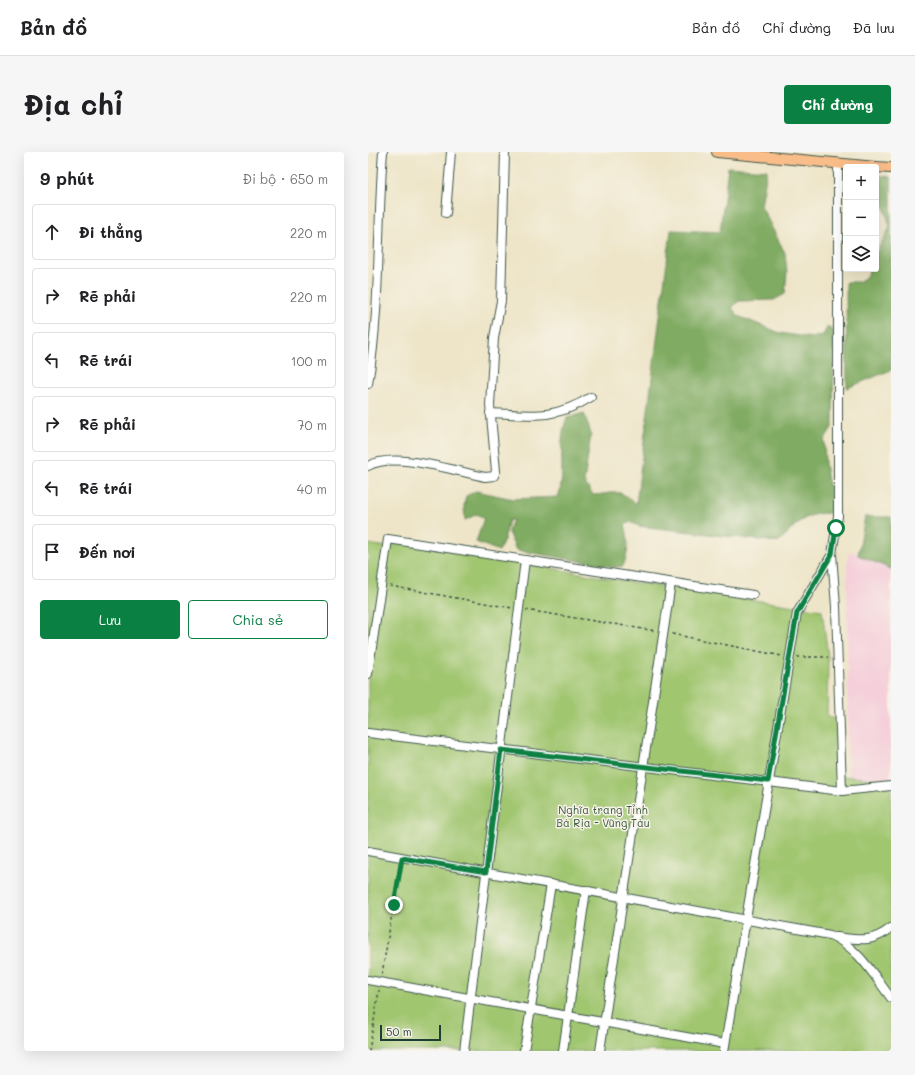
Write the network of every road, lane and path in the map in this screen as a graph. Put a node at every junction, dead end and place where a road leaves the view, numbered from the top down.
1 (384, 152) edge
2 (451, 152) edge
3 (505, 152) edge
4 (717, 152) edge
5 (838, 163) junction
6 (848, 164) edge
7 (879, 167) edge
8 (891, 168) edge
9 (446, 214) dead end
10 (368, 384) edge
11 (591, 397) dead end
12 (490, 413) junction
13 (368, 466) edge
14 (832, 554) junction
15 (525, 560) junction
16 (672, 583) junction
17 (382, 584) junction
18 (752, 595) dead end
19 (519, 609) junction
20 (664, 632) junction
21 (828, 657) dead end
22 (789, 658) junction
23 (368, 674) edge
24 (368, 733) edge
25 (501, 750) junction
26 (644, 767) junction
27 (768, 781) junction
28 (891, 786) edge
29 (842, 791) junction
30 (368, 852) edge
31 (402, 858) junction
32 (486, 872) junction
33 (551, 884) junction
34 (586, 890) junction
35 (624, 898) junction
36 (747, 919) junction
37 (891, 928) edge
38 (835, 937) junction
39 (368, 980) edge
40 (381, 982) junction
41 (470, 998) junction
42 (891, 998) edge
43 (532, 1009) junction
44 (568, 1015) junction
45 (604, 1021) junction
46 (725, 1047) edge
47 (369, 1051) edge
48 (464, 1051) edge
49 (524, 1051) edge
50 (563, 1051) edge
51 (600, 1051) edge

1 - 10 street
2 - 9 street
3 - 12 street
4 - 5 main road
5 - 6 main road
5 - 14 street
7 - 8 main road
11 - 12 street
12 - 13 street
14 - 22 street
14 - 29 street
15 - 16 street
15 - 17 street
15 - 19 street
16 - 18 street
16 - 20 street
17 - 19 path
17 - 23 street
19 - 20 path
19 - 25 street
20 - 22 path
20 - 26 street
21 - 22 path
22 - 27 street
24 - 25 street
25 - 26 street
25 - 32 street
26 - 27 street
26 - 35 street
27 - 29 street
27 - 36 street
28 - 29 street
30 - 31 street
31 - 32 street
31 - 40 path
32 - 33 street
32 - 41 street
33 - 34 street
33 - 43 street
34 - 35 street
34 - 44 street
35 - 36 street
35 - 45 street
36 - 38 street
36 - 46 street
37 - 38 street
38 - 42 street
39 - 40 street
40 - 41 street
40 - 47 path
41 - 43 street
41 - 48 street
43 - 44 street
43 - 49 street
44 - 45 street
44 - 50 street
45 - 46 street
45 - 51 street

